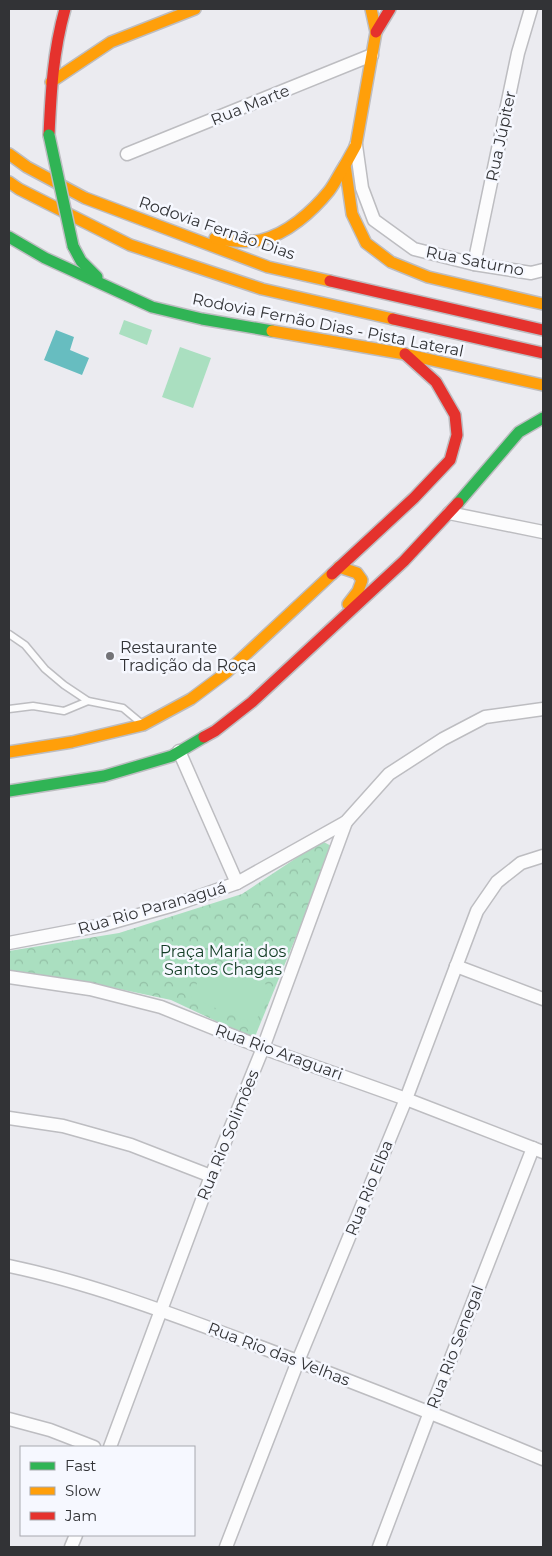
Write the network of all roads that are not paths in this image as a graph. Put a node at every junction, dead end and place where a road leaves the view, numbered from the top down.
1 (65, 9) edge
2 (195, 9) edge
3 (372, 9) edge
4 (389, 9) edge
5 (531, 9) edge
6 (376, 32) junction
7 (372, 55) junction
8 (51, 82) junction
9 (356, 145) junction
10 (9, 154) edge
11 (128, 154) dead end
12 (345, 165) junction
13 (9, 182) edge
14 (85, 198) junction
15 (9, 237) edge
16 (474, 264) junction
17 (543, 270) edge
18 (109, 288) junction
19 (406, 299) junction
20 (543, 304) edge
21 (543, 318) edge
22 (543, 330) edge
23 (543, 353) edge
24 (405, 354) junction
25 (543, 385) edge
26 (543, 418) edge
27 (449, 513) junction
28 (543, 532) edge
29 (339, 567) junction
30 (330, 629) junction
31 (9, 634) edge
32 (88, 701) junction
33 (9, 709) edge
34 (543, 709) edge
35 (144, 725) junction
36 (179, 751) junction
37 (9, 752) edge
38 (9, 791) edge
39 (346, 822) junction
40 (543, 856) edge
41 (238, 883) junction
42 (9, 943) edge
43 (456, 966) junction
44 (9, 977) edge
45 (543, 999) edge
46 (263, 1048) junction
47 (406, 1098) junction
48 (9, 1118) edge
49 (538, 1150) edge
50 (211, 1176) junction
51 (9, 1266) edge
52 (162, 1311) junction
53 (298, 1361) junction
54 (430, 1412) junction
55 (9, 1419) edge
56 (91, 1446) edge
57 (110, 1446) edge
58 (543, 1458) edge
59 (226, 1547) edge
60 (379, 1547) edge

1 - 8 main road
2 - 8 main road
3 - 6 main road
4 - 6 main road
5 - 16 street, Rua Júpiter
6 - 7 main road
7 - 9 main road
7 - 11 street, Rua Marte
8 - 18 main road, bridge
9 - 12 main road
9 - 16 street, Rua Saturno
10 - 14 main road, Rodovia Fernão Dias
12 - 14 main road
12 - 20 main road
13 - 23 main road
14 - 19 main road, Rodovia Fernão Dias
15 - 18 main road
16 - 17 street, Rua Saturno
18 - 24 main road, Rodovia Fernão Dias - Pista Lateral
19 - 21 main road
19 - 22 main road, Rodovia Fernão Dias
24 - 25 main road, Rodovia Fernão Dias - Pista Lateral
24 - 29 main road
26 - 27 main road
27 - 28 street
27 - 30 main road
29 - 30 main road
29 - 35 main road
30 - 36 main road
31 - 32 lane
32 - 33 lane
32 - 35 lane
34 - 39 street, Rua Rio Paranaguá
35 - 37 main road
36 - 38 main road
36 - 41 street
39 - 41 street, Rua Rio Paranaguá
39 - 46 street, Rua Rio Solimões
40 - 43 street, Rua Rio Elba
41 - 42 street, Rua Rio Paranaguá
43 - 45 street
43 - 47 street, Rua Rio Elba
44 - 46 street, Rua Rio Araguari
46 - 47 street, Rua Rio Araguari
46 - 50 street, Rua Rio Solimões
47 - 49 street, Rua Rio Araguari
47 - 53 street, Rua Rio Elba
48 - 50 street
49 - 54 street, Rua Rio Senegal
50 - 52 street, Rua Rio Solimões
51 - 52 street, Rua Rio das Velhas
52 - 53 street, Rua Rio das Velhas
52 - 57 street, Rua Rio Solimões
53 - 54 street, Rua Rio das Velhas
53 - 59 street, Rua Rio Elba
54 - 58 street, Rua Rio das Velhas
54 - 60 street, Rua Rio Senegal
55 - 56 street

